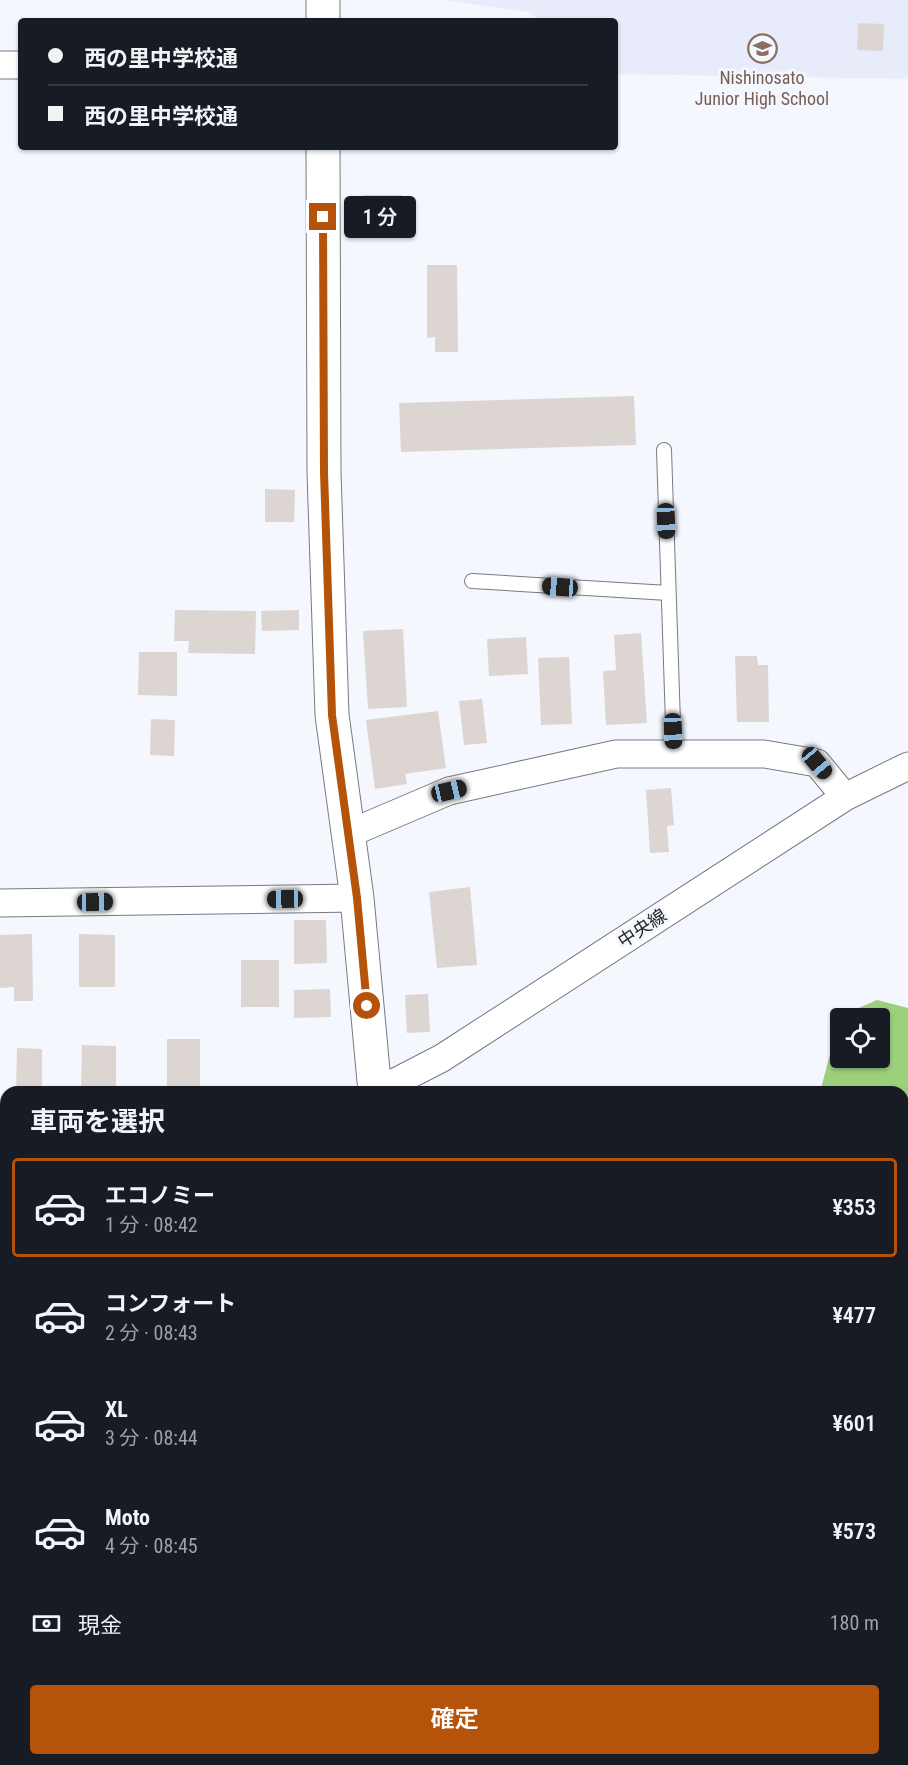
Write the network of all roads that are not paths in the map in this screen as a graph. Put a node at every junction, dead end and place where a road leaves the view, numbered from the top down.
1 (323, 0) edge
2 (323, 18) edge
3 (0, 65) edge
4 (18, 65) edge
5 (323, 150) edge
6 (664, 450) dead end
7 (472, 581) dead end
8 (668, 593) junction
9 (674, 754) junction
10 (908, 766) edge
11 (845, 797) junction
12 (348, 834) junction
13 (357, 898) junction
14 (0, 903) edge
15 (375, 1086) edge
16 (388, 1086) edge

1 - 2 street
3 - 4 street
5 - 12 street
6 - 8 lane
7 - 8 lane
8 - 9 lane
9 - 11 street
9 - 12 street
10 - 11 street, 中央線
11 - 16 street, 中央線
12 - 13 street
13 - 14 street
13 - 15 street

